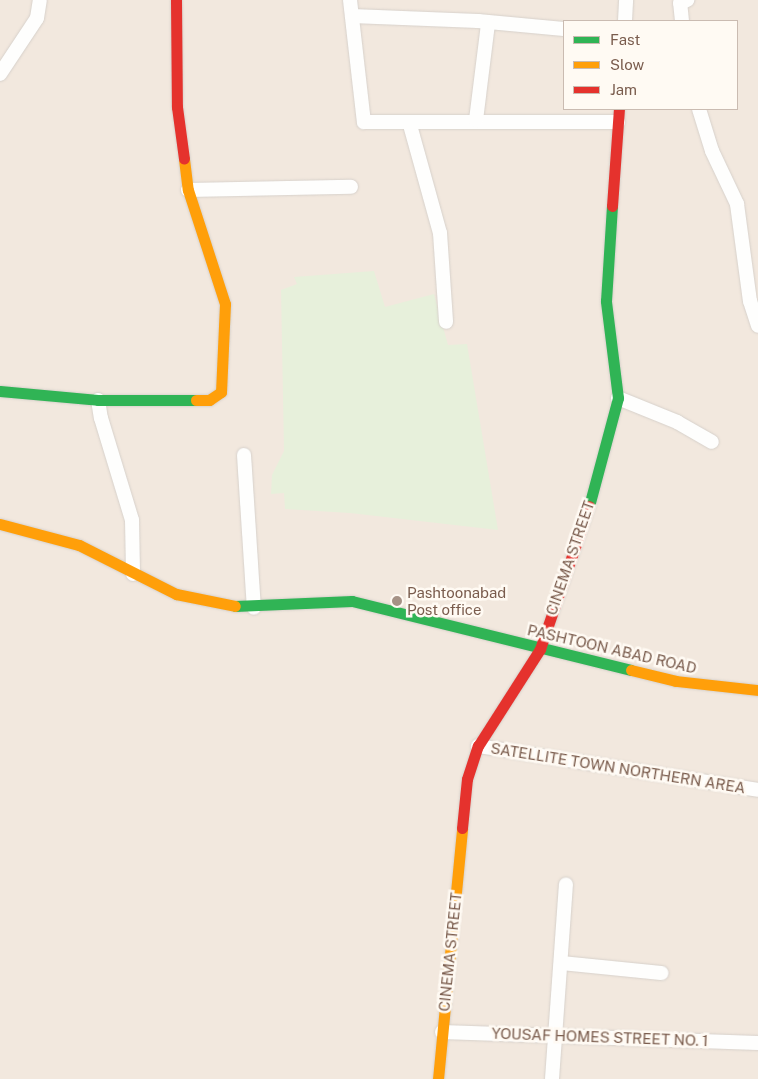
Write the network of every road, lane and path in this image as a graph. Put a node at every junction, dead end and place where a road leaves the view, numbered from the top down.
1 (40, 0) edge
2 (176, 0) edge
3 (350, 0) edge
4 (626, 0) edge
5 (686, 0) edge
6 (352, 16) junction
7 (625, 20) edge
8 (682, 20) edge
9 (488, 24) junction
10 (563, 29) edge
11 (0, 74) edge
12 (699, 110) edge
13 (618, 115) edge
14 (476, 120) junction
15 (410, 125) junction
16 (351, 187) dead end
17 (188, 190) junction
18 (446, 322) dead end
19 (758, 326) edge
20 (0, 391) edge
21 (618, 398) junction
22 (98, 400) junction
23 (712, 442) dead end
24 (244, 455) dead end
25 (0, 524) edge
26 (133, 574) junction
27 (254, 608) junction
28 (540, 649) junction
29 (758, 690) edge
30 (478, 746) junction
31 (758, 790) edge
32 (566, 885) dead end
33 (561, 964) junction
34 (662, 973) dead end
35 (442, 1032) junction
36 (556, 1035) junction
37 (758, 1043) edge
38 (438, 1079) edge
39 (552, 1079) edge

1 - 11 street
2 - 17 street
3 - 6 street
4 - 7 street
5 - 8 street
6 - 9 street
6 - 15 street
9 - 10 street
9 - 14 street
12 - 19 street
13 - 14 street
13 - 21 street, CINEMA STREET
14 - 15 street
15 - 18 street
16 - 17 street
17 - 22 street
20 - 22 street
21 - 23 street
21 - 28 street, CINEMA STREET
22 - 26 street
24 - 27 street
25 - 26 street, PASHTOON ABAD ROAD
26 - 27 street, PASHTOON ABAD ROAD
27 - 28 street, PASHTOON ABAD ROAD
28 - 29 street, PASHTOON ABAD ROAD
28 - 30 street, CINEMA STREET
30 - 31 street, SATELLITE TOWN NORTHERN AREA
30 - 35 street, CINEMA STREET
32 - 33 street
33 - 34 street
33 - 36 street
35 - 36 street, YOUSAF HOMES STREET NO. 1
35 - 38 street, CINEMA STREET
36 - 37 street, YOUSAF HOMES STREET NO. 1
36 - 39 street

